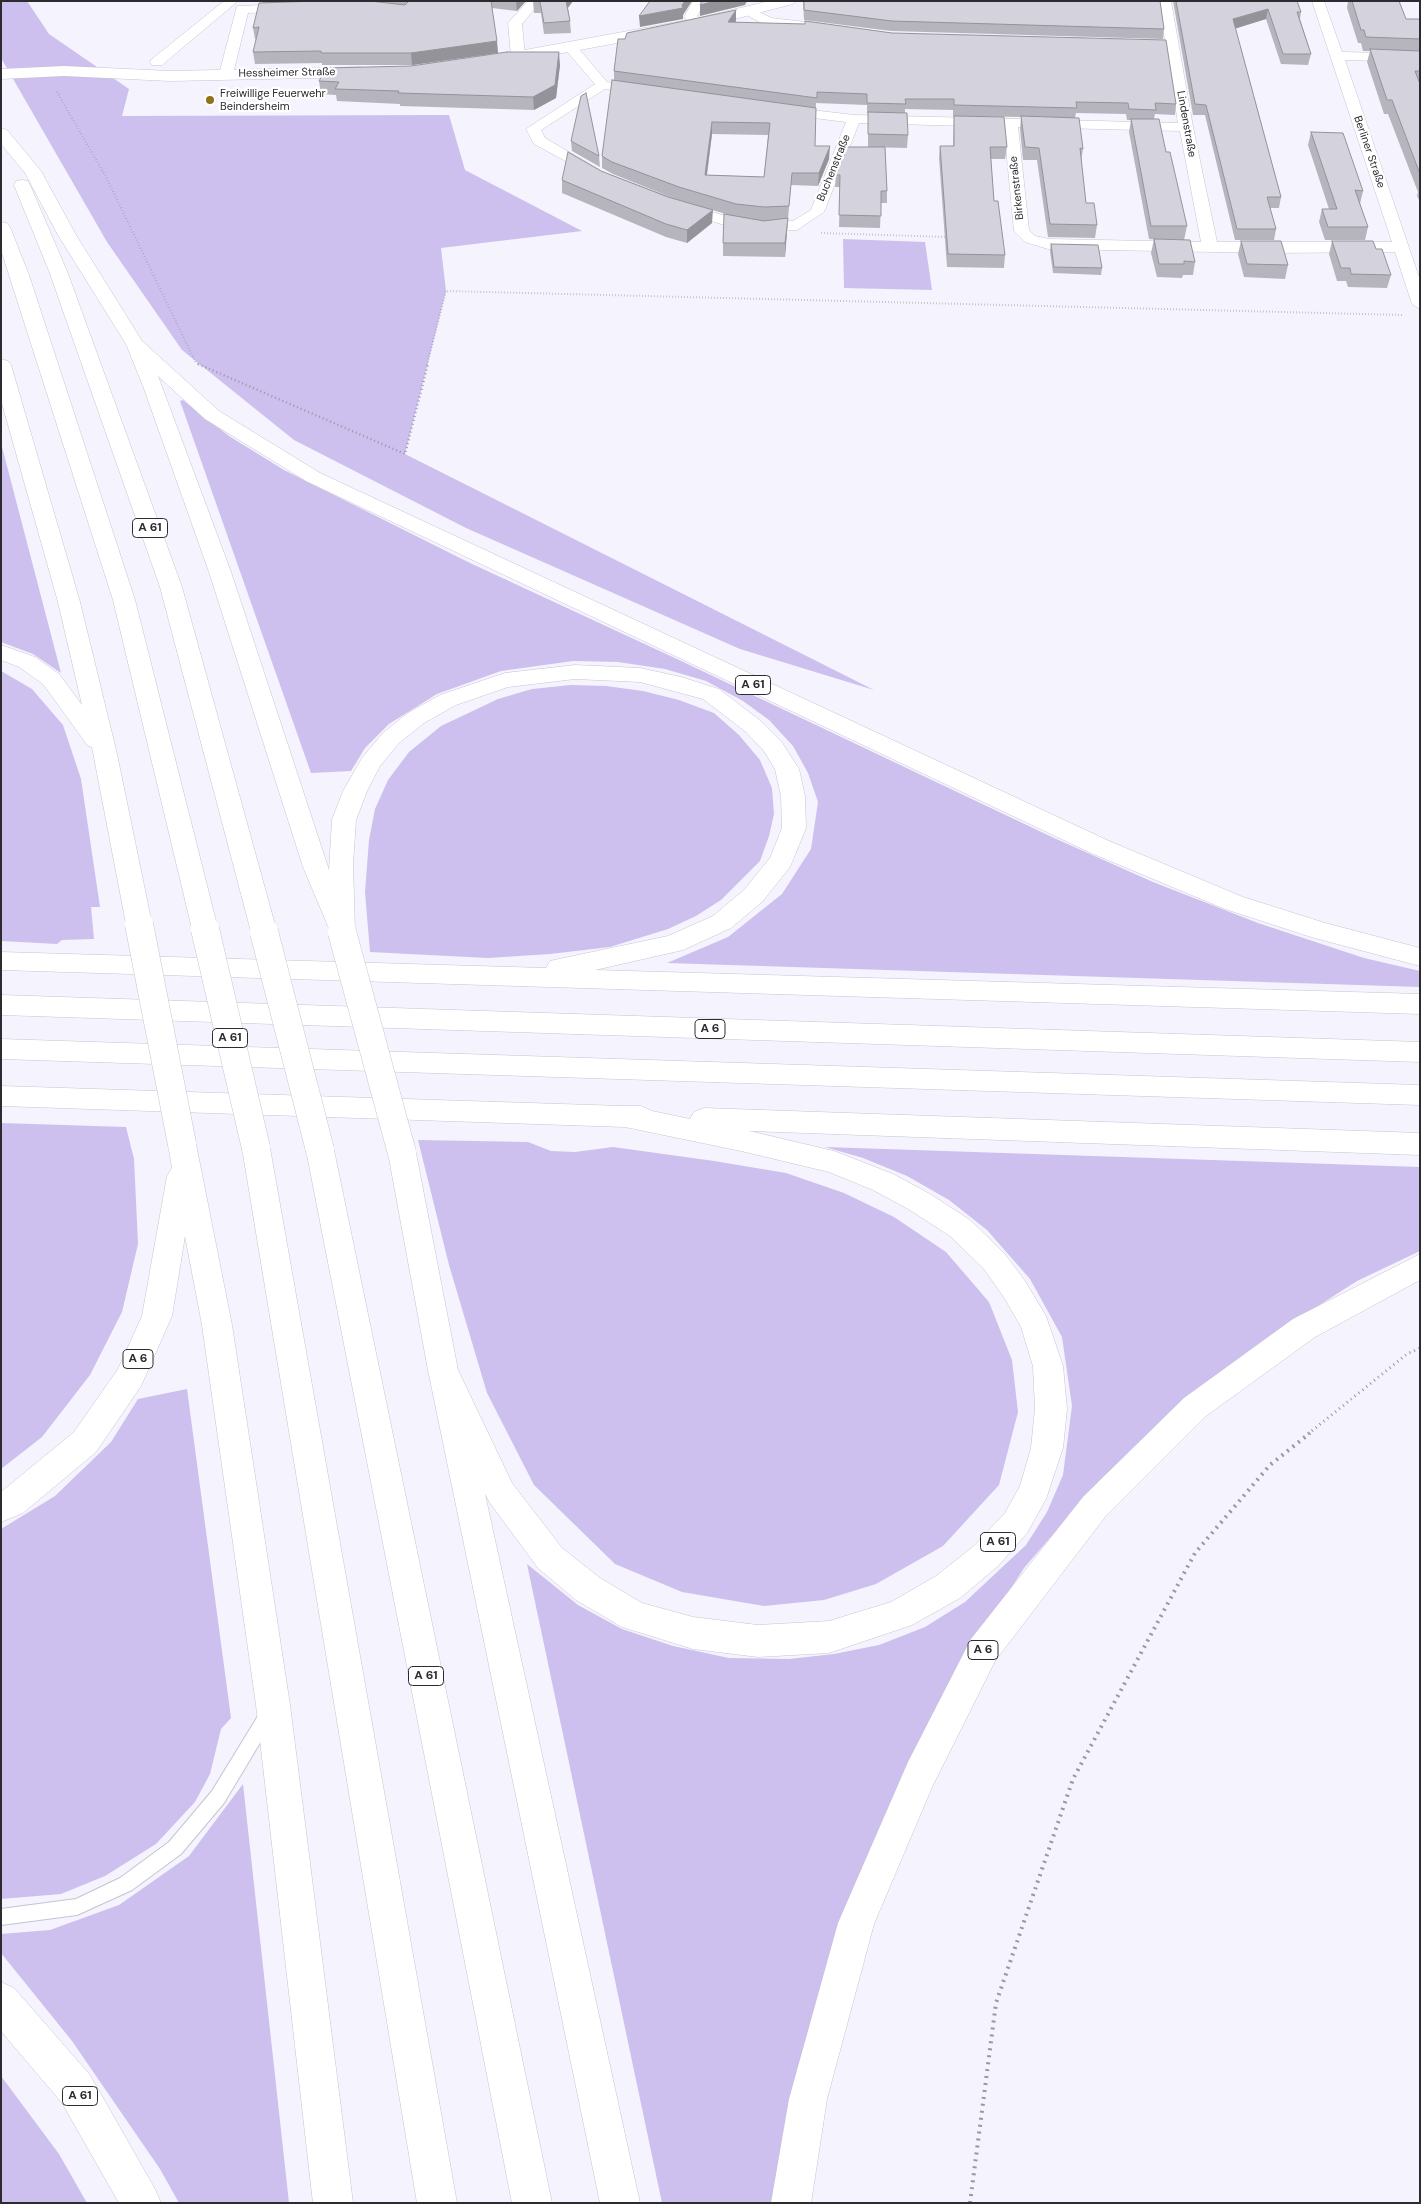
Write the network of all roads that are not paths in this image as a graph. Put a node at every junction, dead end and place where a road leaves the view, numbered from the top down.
1 (535, 1) edge
2 (700, 1) edge
3 (788, 1) edge
4 (1165, 1) edge
5 (1318, 1) edge
6 (227, 5) edge
7 (302, 8) edge
8 (750, 11) junction
9 (241, 14) junction
10 (699, 23) junction
11 (834, 30) edge
12 (1124, 44) edge
13 (1172, 45) junction
14 (570, 47) junction
15 (518, 56) junction
16 (1337, 56) junction
17 (1420, 58) edge
18 (491, 61) edge
19 (157, 62) dead end
20 (378, 72) edge
21 (1, 74) edge
22 (226, 74) junction
23 (603, 85) junction
24 (661, 93) edge
25 (768, 108) edge
26 (854, 119) junction
27 (1010, 123) junction
28 (1186, 126) junction
29 (1, 134) edge
30 (607, 179) edge
31 (666, 202) edge
32 (1, 227) edge
33 (1210, 247) junction
34 (1409, 255) edge
35 (1415, 310) edge
36 (135, 344) junction
37 (1, 365) edge
38 (1, 652) edge
39 (105, 754) junction
40 (342, 932) junction
41 (1420, 957) edge
42 (1, 961) edge
43 (529, 976) junction
44 (1420, 1004) edge
45 (1, 1005) edge
46 (1, 1050) edge
47 (1420, 1052) edge
48 (1420, 1095) edge
49 (5, 1097) edge
50 (623, 1116) junction
51 (1420, 1144) edge
52 (183, 1152) junction
53 (1420, 1266) edge
54 (443, 1370) junction
55 (1, 1508) edge
56 (273, 1705) junction
57 (1, 1917) edge
58 (1, 2001) edge
59 (141, 2203) edge
60 (332, 2203) edge
61 (437, 2203) edge
62 (532, 2203) edge
63 (620, 2203) edge
64 (791, 2203) edge

1 - 15 street
2 - 10 street
3 - 8 main road
4 - 13 street, Lindenstraße
5 - 16 street, Berliner Straße
6 - 9 street
6 - 19 street
7 - 9 street
8 - 10 main road
8 - 11 street
9 - 22 street
10 - 14 main road
12 - 13 street
13 - 28 street, Lindenstraße
14 - 15 main road
14 - 23 street
15 - 18 main road
16 - 17 street
16 - 34 street, Berliner Straße
20 - 22 main road, Hessheimer Straße
21 - 22 main road, Hessheimer Straße
23 - 24 street
23 - 30 street
25 - 26 street
26 - 27 street
26 - 31 street, Buchenstraße
27 - 28 street
27 - 33 street, Birkenstraße
28 - 33 street, Lindenstraße
29 - 36 main road, A 61
29 - 62 main road, A 61, bridge
32 - 61 main road, A 61, bridge
33 - 34 street, Birkenstraße
34 - 35 street, Berliner Straße
36 - 40 main road, A 61
36 - 41 main road, A 61
37 - 39 main road
38 - 39 main road
39 - 52 main road, bridge
40 - 43 main road
40 - 54 main road, bridge
42 - 43 main road
43 - 44 main road
45 - 47 main road, A 6
46 - 48 main road
49 - 50 main road
50 - 51 main road
50 - 54 main road, A 61
52 - 55 main road, A 6
52 - 56 main road
53 - 64 main road, A 6
54 - 63 main road
56 - 57 lane
56 - 60 main road
58 - 59 main road, A 61

